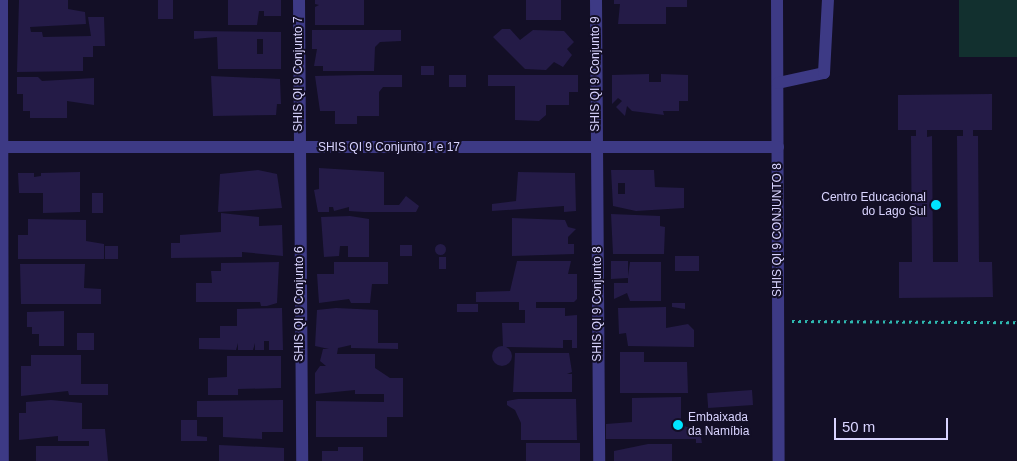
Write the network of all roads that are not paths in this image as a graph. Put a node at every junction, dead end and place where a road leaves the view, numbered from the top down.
1 (2, 0) edge
2 (299, 0) edge
3 (596, 0) edge
4 (777, 0) edge
5 (828, 0) edge
6 (778, 83) junction
7 (2, 147) edge
8 (596, 147) junction
9 (778, 147) junction
10 (299, 148) junction
11 (3, 461) edge
12 (302, 461) edge
13 (599, 461) edge
14 (779, 461) edge

1 - 7 street
2 - 10 street, SHIS QI 9 Conjunto 7
3 - 8 street, SHIS QI 9 Conjunto 9
4 - 6 street, SHIS QI 9 CONJUNTO 8
5 - 6 street
6 - 9 street, SHIS QI 9 CONJUNTO 8
7 - 10 street, SHIS QI 9 Conjunto 1 e 17
7 - 11 street
8 - 9 street, SHIS QI 9 Conjunto 1 e 17
8 - 10 street, SHIS QI 9 Conjunto 1 e 17
8 - 13 street, SHIS QI 9 Conjunto 8
9 - 14 street, SHIS QI 9 CONJUNTO 8
10 - 12 street, SHIS QI 9 Conjunto 6

